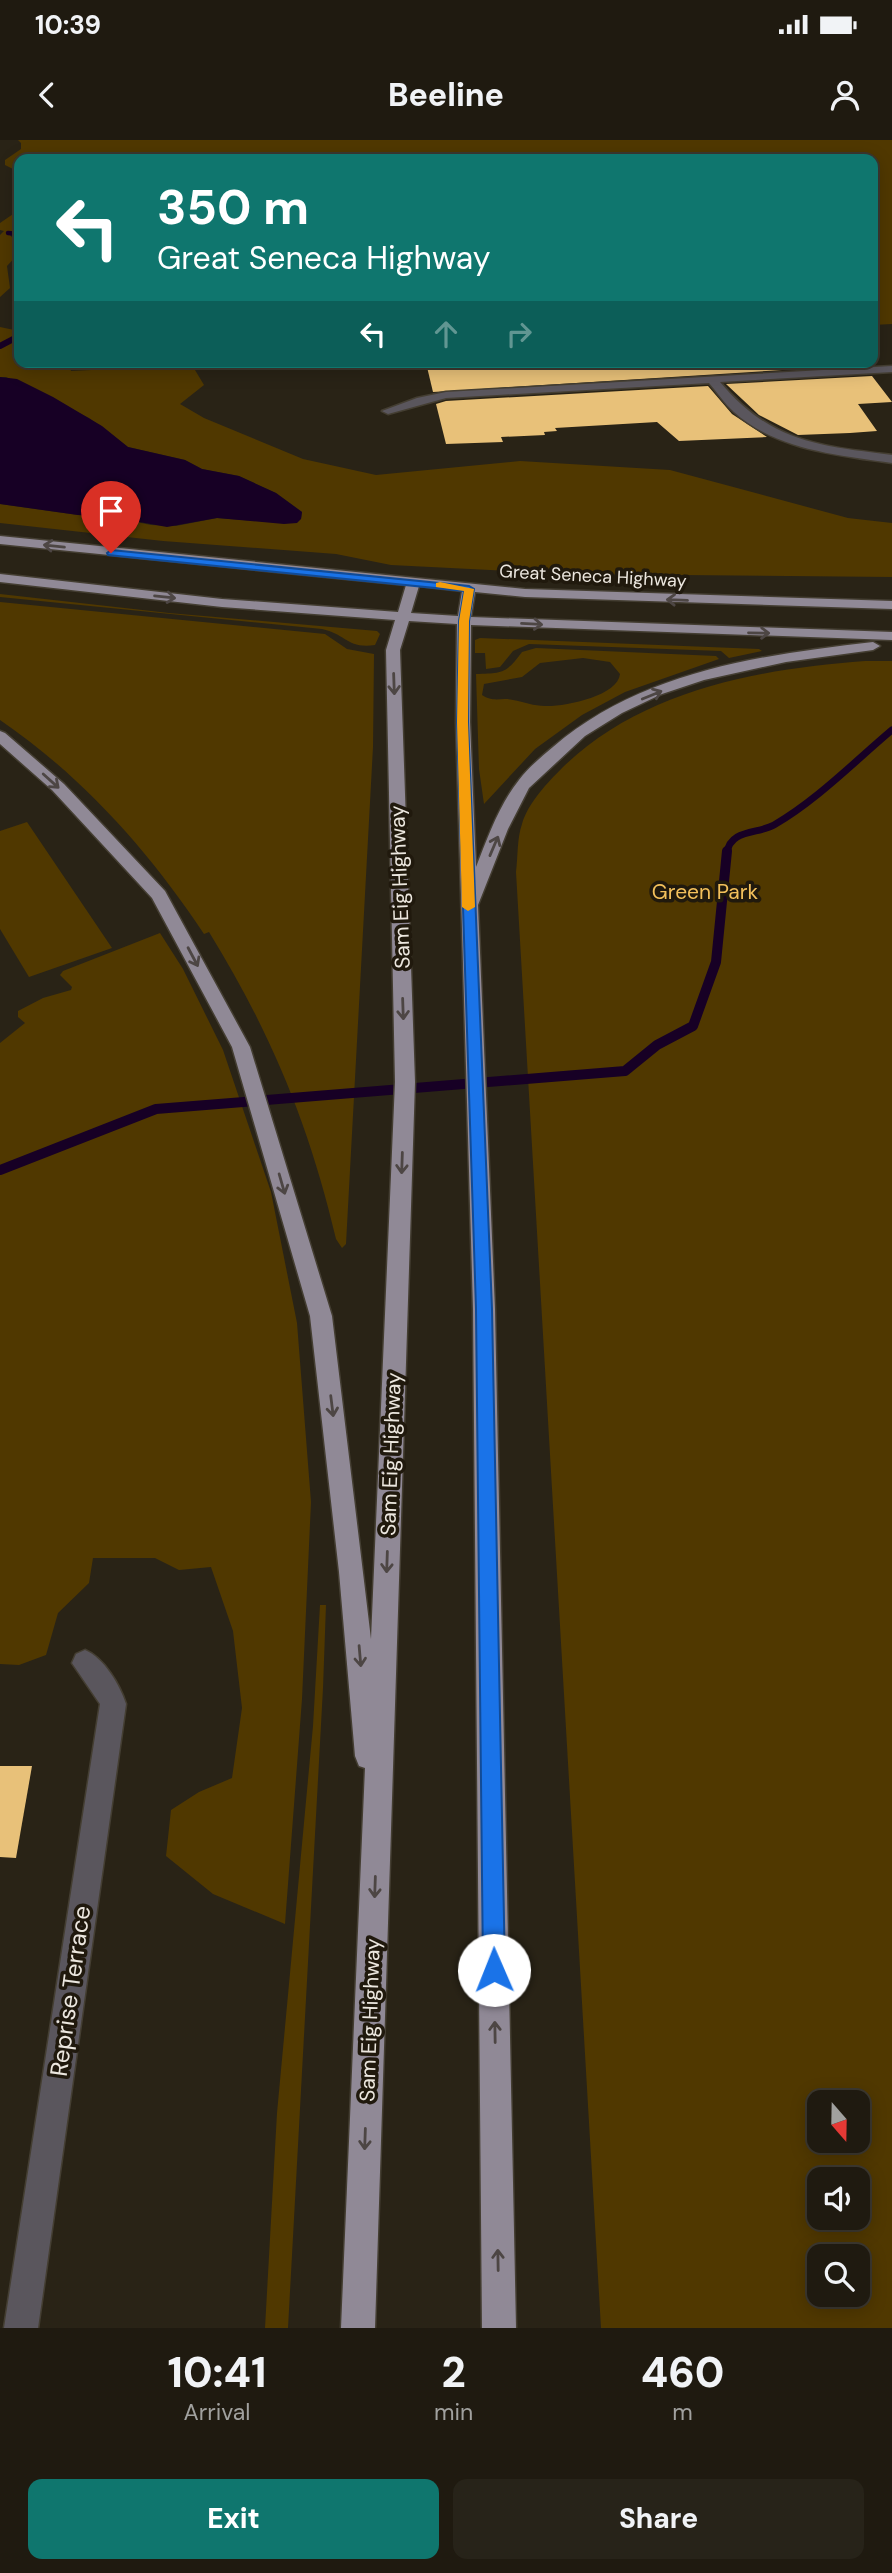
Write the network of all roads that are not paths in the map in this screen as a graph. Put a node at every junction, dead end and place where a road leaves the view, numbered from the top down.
1 (892, 369) edge
2 (712, 380) junction
3 (388, 411) dead end
4 (892, 459) edge
5 (0, 540) edge
6 (0, 578) edge
7 (414, 582) junction
8 (469, 589) junction
9 (892, 605) edge
10 (403, 617) junction
11 (464, 621) junction
12 (892, 636) edge
13 (892, 644) edge
14 (0, 736) edge
15 (468, 909) junction
16 (85, 1663) dead end
17 (377, 1839) junction
18 (21, 2328) edge
19 (358, 2328) edge
20 (499, 2328) edge

1 - 2 street
2 - 3 street
2 - 4 street
7 -> 5 main road, Great Seneca Highway
6 -> 10 main road
7 - 8 main road, Great Seneca Highway
7 - 10 main road, Sam Eig Highway
9 -> 8 main road, Great Seneca Highway
8 - 11 main road
10 - 11 main road
10 -> 17 main road, Sam Eig Highway
11 -> 12 main road
11 - 15 main road
15 -> 13 main road
14 -> 17 main road
20 -> 15 main road
16 - 18 street, Reprise Terrace
17 -> 19 main road, Sam Eig Highway

